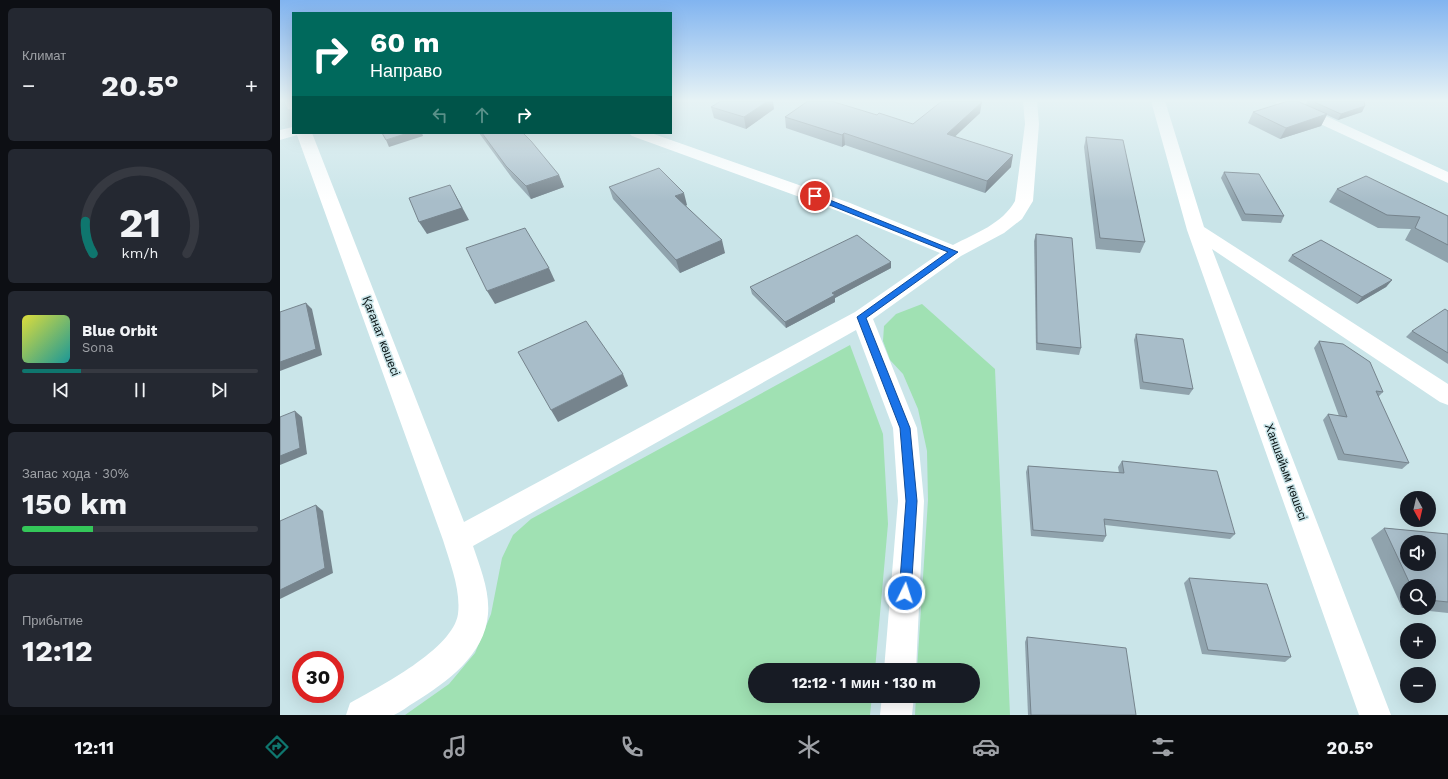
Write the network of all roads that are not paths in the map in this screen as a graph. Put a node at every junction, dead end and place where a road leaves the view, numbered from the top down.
1 (305, 134) edge
2 (641, 134) edge
3 (1031, 134) edge
4 (1168, 134) edge
5 (1354, 134) edge
6 (1448, 178) edge
7 (1196, 230) junction
8 (954, 252) junction
9 (862, 317) junction
10 (1448, 396) edge
11 (458, 540) junction
12 (900, 663) edge
13 (897, 703) edge
14 (362, 715) edge
15 (896, 715) edge
16 (1375, 715) edge

1 - 11 street, Қағанат көшесі
2 - 8 street
3 - 8 street
4 - 7 street, Ханшайым көшесі
5 - 6 street
7 - 10 street
7 - 16 street, Ханшайым көшесі
8 - 9 street
9 - 11 street
9 - 12 street
11 - 14 street, Қағанат көшесі
13 - 15 street

